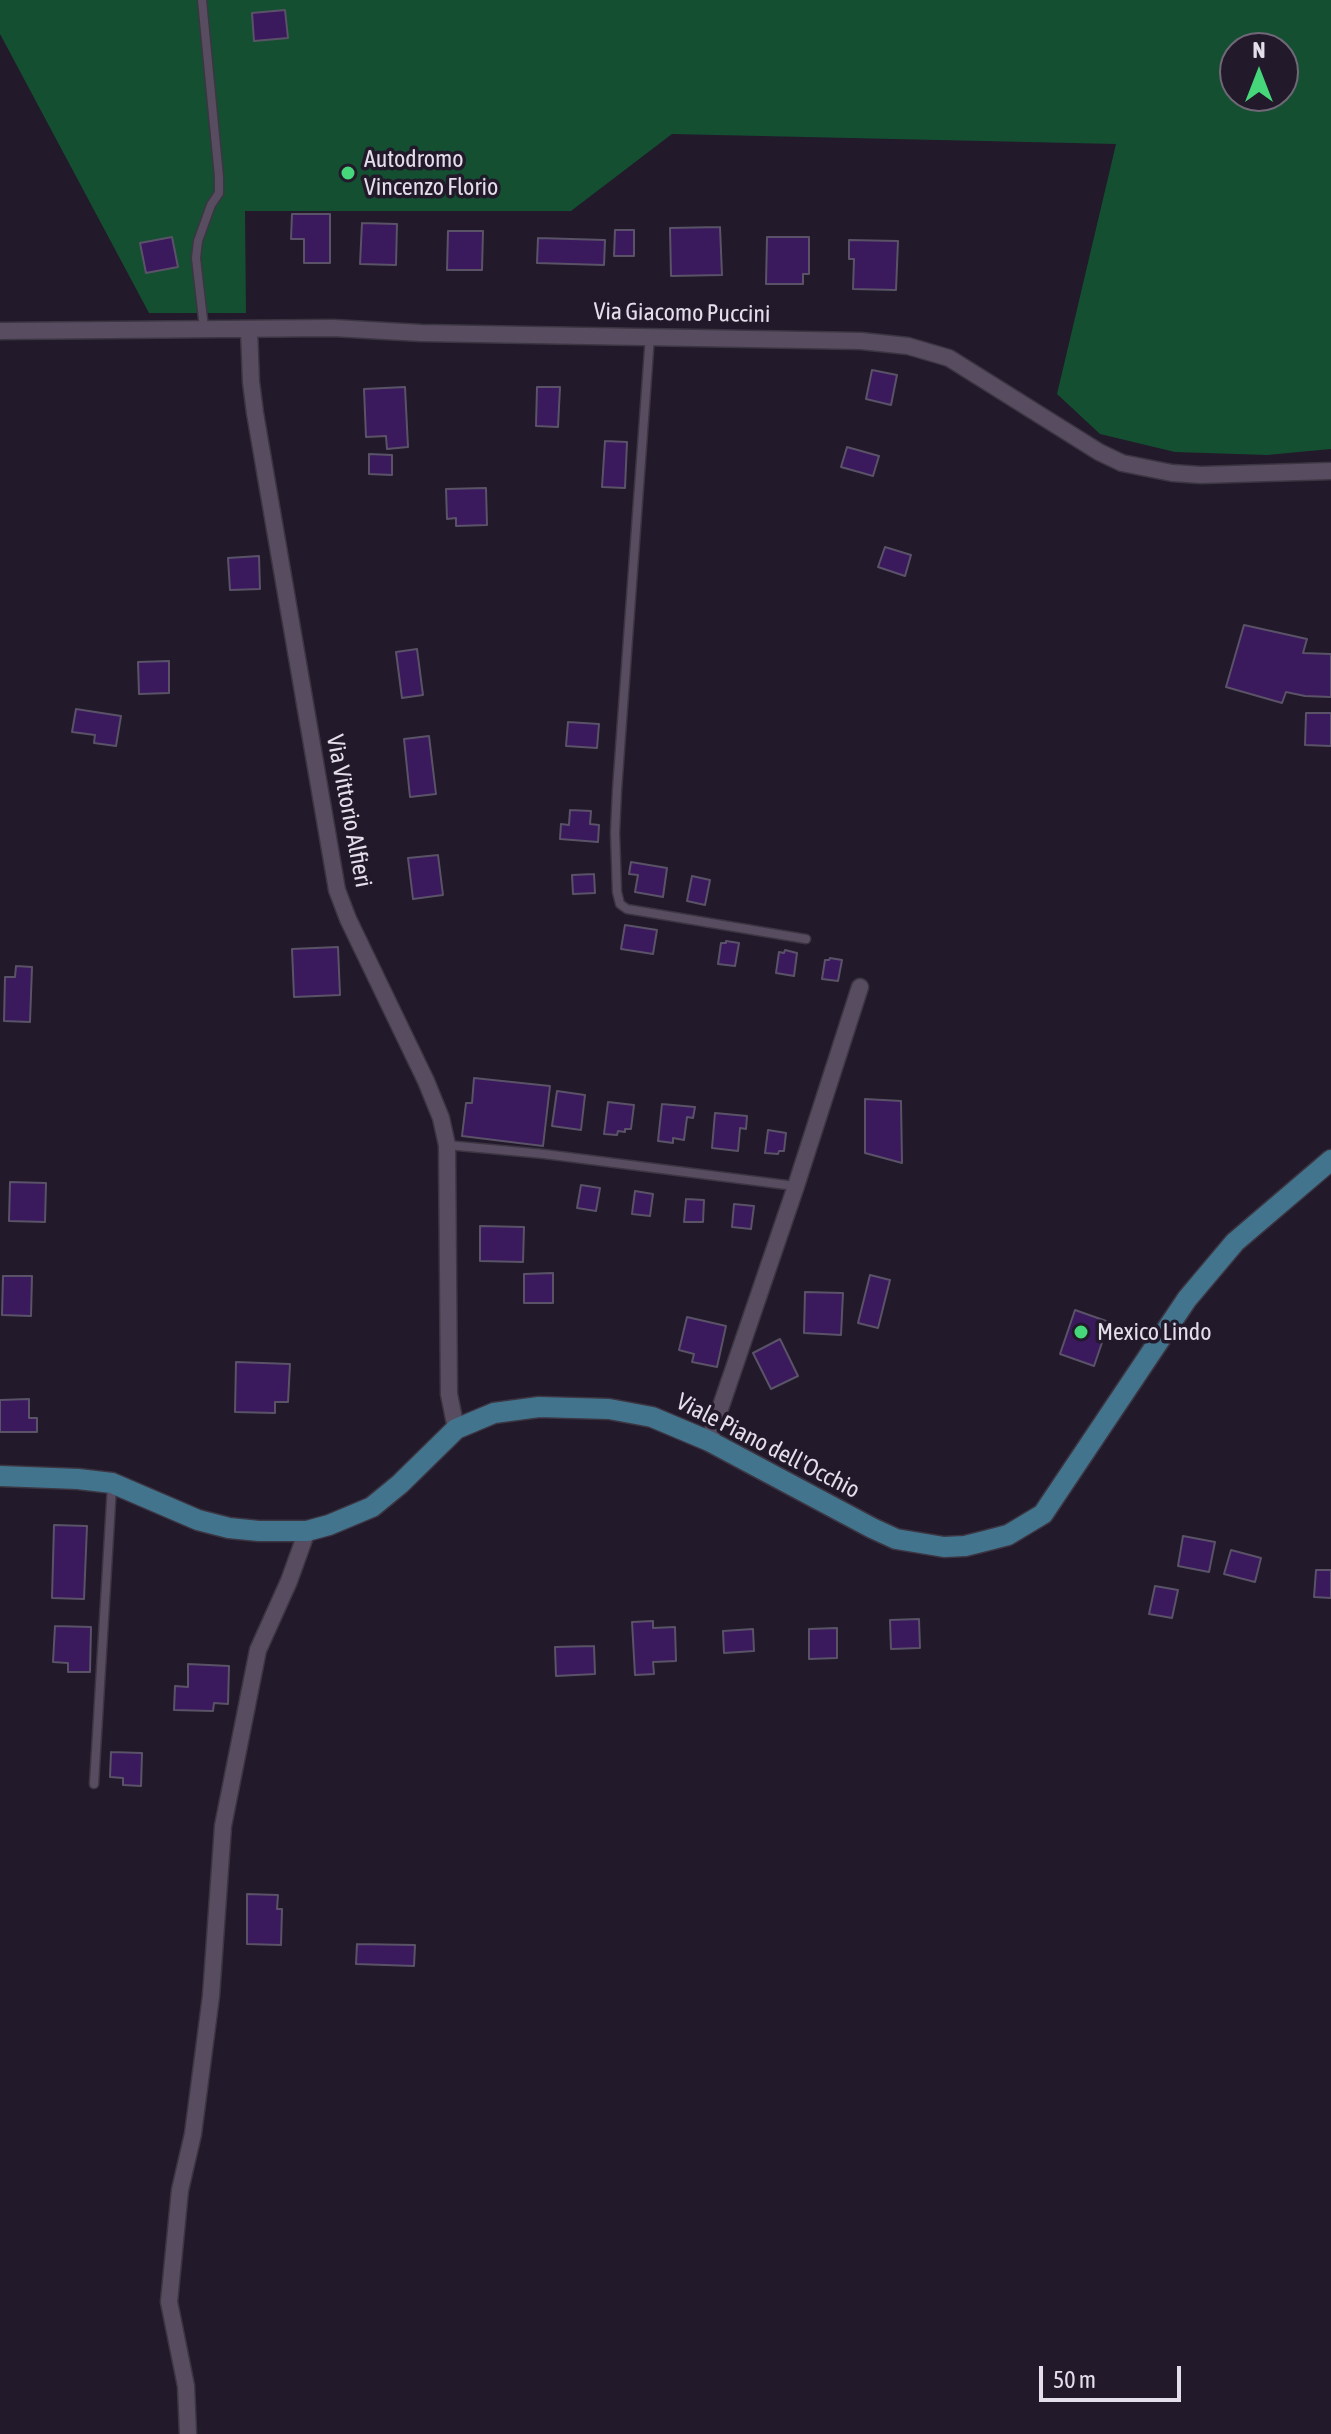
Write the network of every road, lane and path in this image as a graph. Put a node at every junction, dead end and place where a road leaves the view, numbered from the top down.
1 (202, 0) edge
2 (204, 328) junction
3 (249, 329) junction
4 (0, 331) edge
5 (650, 336) junction
6 (1331, 471) edge
7 (806, 939) dead end
8 (860, 987) dead end
9 (447, 1145) junction
10 (1331, 1160) edge
11 (796, 1186) junction
12 (456, 1429) junction
13 (709, 1441) junction
14 (0, 1476) edge
15 (112, 1483) junction
16 (307, 1531) junction
17 (94, 1784) dead end
18 (188, 2434) edge

1 - 2 lane
2 - 3 street, Via Giacomo Puccini
2 - 4 street, Via Giacomo Puccini
3 - 5 street, Via Giacomo Puccini
3 - 9 street, Via Vittorio Alfieri
5 - 6 street, Via Giacomo Puccini
5 - 7 lane
8 - 11 street
9 - 11 lane
9 - 12 street, Via Vittorio Alfieri
10 - 13 main road, Viale Piano dell'Occhio
11 - 13 street
12 - 13 main road, Viale Piano dell'Occhio
12 - 16 main road, Viale Piano dell'Occhio
14 - 15 main road, Viale Piano dell'Occhio
15 - 16 main road, Viale Piano dell'Occhio
15 - 17 lane
16 - 18 street

